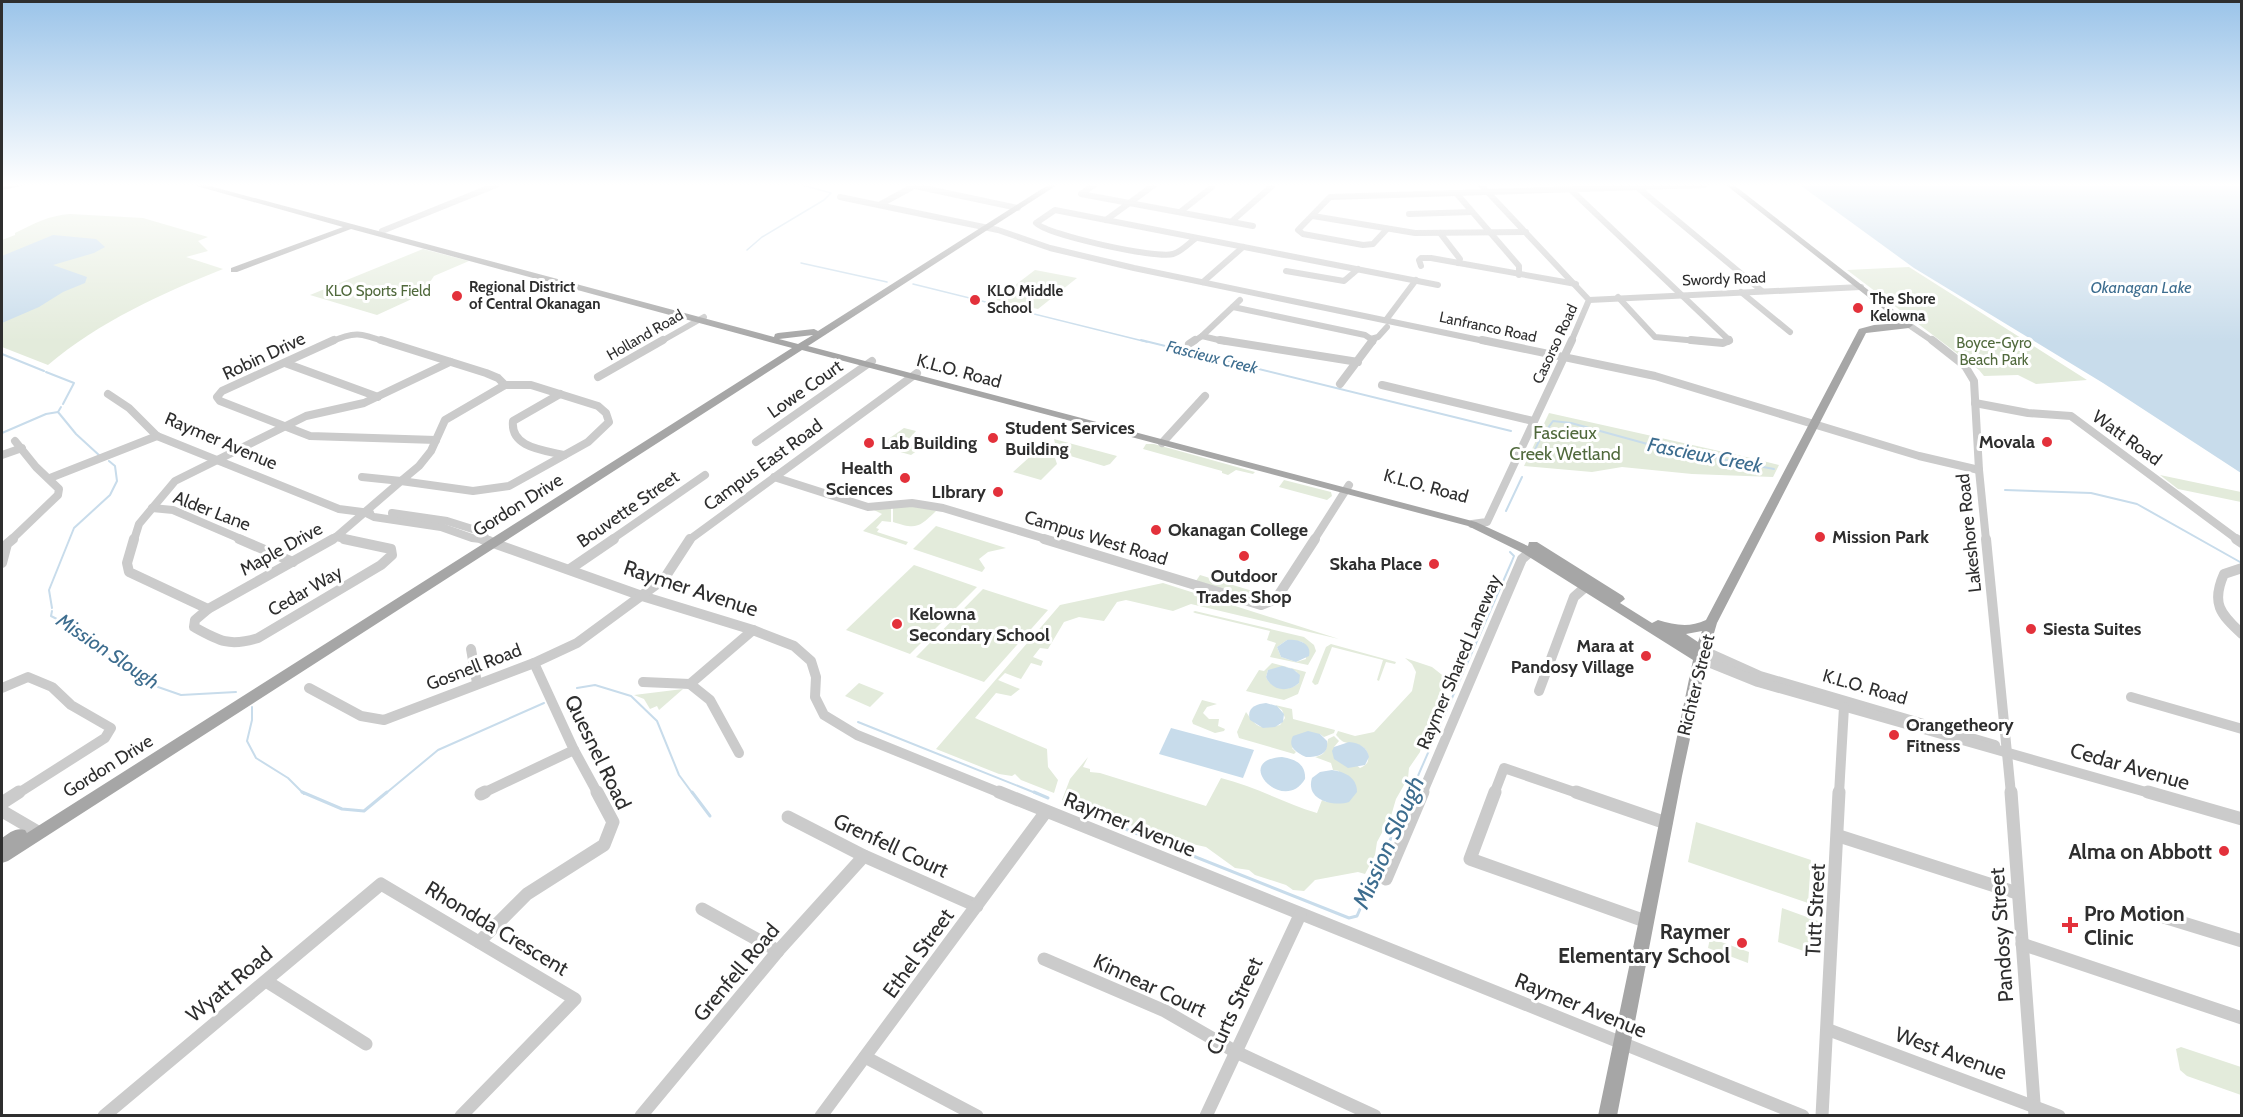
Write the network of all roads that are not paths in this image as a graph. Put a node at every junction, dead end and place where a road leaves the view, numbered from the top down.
1 (321, 237) edge
2 (398, 237) edge
3 (404, 237) edge
4 (969, 237) edge
5 (1018, 237) edge
6 (1075, 237) edge
7 (1192, 237) edge
8 (1322, 237) edge
9 (1379, 237) edge
10 (1443, 237) edge
11 (1495, 237) edge
12 (1531, 237) edge
13 (1622, 237) edge
14 (1697, 237) edge
15 (1796, 237) edge
16 (1196, 238) junction
17 (1082, 239) junction
18 (1243, 247) junction
19 (1063, 251) junction
20 (1458, 263) junction
21 (1421, 266) dead end
22 (1358, 269) junction
23 (234, 270) dead end
24 (1286, 271) dead end
25 (1519, 275) junction
26 (1416, 280) junction
27 (1203, 282) junction
28 (1576, 284) junction
29 (1438, 285) dead end
30 (1861, 287) junction
31 (1762, 291) junction
32 (1741, 292) junction
33 (1683, 294) junction
34 (1618, 297) junction
35 (1240, 300) dead end
36 (1589, 300) junction
37 (1233, 307) junction
38 (1335, 309) junction
39 (1893, 312) junction
40 (701, 318) junction
41 (1387, 323) junction
42 (1321, 325) junction
43 (1909, 325) junction
44 (1862, 331) junction
45 (1790, 332) dead end
46 (818, 333) junction
47 (1202, 336) junction
48 (775, 338) junction
49 (1371, 339) junction
50 (1189, 344) dead end
51 (793, 349) junction
52 (822, 351) junction
53 (1565, 357) junction
54 (450, 362) junction
55 (1358, 362) junction
56 (285, 363) junction
57 (869, 363) junction
58 (914, 375) junction
59 (598, 377) dead end
60 (1340, 384) dead end
61 (505, 385) junction
62 (1382, 385) dead end
63 (108, 394) dead end
64 (560, 394) junction
65 (1205, 396) dead end
66 (378, 397) junction
67 (1975, 403) junction
68 (1533, 421) junction
69 (1813, 423) junction
70 (284, 426) junction
71 (157, 436) junction
72 (436, 440) junction
73 (1164, 440) junction
74 (15, 441) dead end
75 (756, 442) dead end
76 (22, 448) junction
77 (2, 455) edge
78 (564, 455) junction
79 (217, 460) junction
80 (1979, 470) junction
81 (705, 475) dead end
82 (362, 477) dead end
83 (774, 477) junction
84 (51, 478) junction
85 (403, 482) junction
86 (1347, 488) junction
87 (152, 507) junction
88 (366, 513) junction
89 (1479, 522) junction
90 (336, 537) junction
91 (490, 540) junction
92 (2241, 543) edge
93 (4, 545) edge
94 (1526, 556) junction
95 (293, 562) junction
96 (2, 563) edge
97 (2241, 568) edge
98 (570, 569) junction
99 (1588, 584) junction
100 (642, 596) junction
101 (208, 609) junction
102 (1711, 623) junction
103 (1658, 624) junction
104 (753, 630) junction
105 (2241, 634) edge
106 (471, 649) dead end
107 (1702, 654) junction
108 (534, 663) junction
109 (643, 682) dead end
110 (477, 683) junction
111 (690, 684) junction
112 (2, 688) edge
113 (309, 688) dead end
114 (1539, 691) dead end
115 (2131, 697) dead end
116 (1844, 707) junction
117 (2241, 729) edge
118 (574, 750) junction
119 (2008, 751) junction
120 (739, 753) dead end
121 (481, 794) dead end
122 (2, 802) edge
123 (2, 811) edge
124 (1045, 813) junction
125 (788, 817) dead end
126 (2241, 819) edge
127 (1666, 823) junction
128 (34, 830) junction
129 (1839, 836) junction
130 (2, 846) edge
131 (864, 856) junction
132 (2, 857) edge
133 (1386, 879) dead end
134 (381, 884) joint
135 (2018, 894) junction
136 (977, 906) junction
137 (702, 909) dead end
138 (2154, 914) dead end
139 (1300, 915) junction
140 (1645, 921) junction
141 (2241, 941) edge
142 (479, 942) junction
143 (2022, 944) junction
144 (778, 951) junction
145 (1044, 959) dead end
146 (266, 981) junction
147 (2241, 1018) edge
148 (1828, 1030) junction
149 (366, 1044) dead end
150 (1620, 1044) junction
151 (1236, 1052) junction
152 (865, 1057) junction
153 (2035, 1111) edge
154 (109, 1114) edge
155 (461, 1116) edge
156 (641, 1116) edge
157 (821, 1116) edge
158 (977, 1116) edge
159 (1206, 1116) edge
160 (1375, 1116) edge
161 (1607, 1116) edge
162 (1803, 1116) edge
163 (1822, 1116) edge
164 (2059, 1116) edge

1 - 23 main road
2 - 40 main road, K.L.O. Road
3 - 40 main road, K.L.O. Road
4 - 46 main road, Gordon Drive
5 - 19 street, Lanfranco Road
6 - 17 street
7 - 16 street
8 - 9 street
10 - 20 street
11 - 25 street
12 - 28 street, Casorso Road
13 - 33 street
14 - 31 street
15 - 30 main road
16 - 17 street
16 - 18 street
17 - 19 street
18 - 22 street
18 - 27 street
19 - 27 street, Lanfranco Road
20 - 21 street
20 - 25 street
22 - 24 street
22 - 26 street
25 - 28 street
26 - 29 street
26 - 41 street
27 - 38 street, Lanfranco Road
28 - 36 street, Casorso Road
30 - 31 street, Swordy Road
30 - 39 main road
31 - 32 street, Swordy Road
32 - 33 street, Swordy Road
32 - 45 street
33 - 34 street, Swordy Road
33 - 34 street
34 - 36 street, Swordy Road
35 - 37 street
36 - 53 street, Casorso Road
37 - 42 street
37 - 47 street
38 - 41 street, Lanfranco Road
38 - 42 street
39 - 43 main road
39 - 44 main road
40 - 48 main road, K.L.O. Road
40 - 59 street, Holland Road
41 - 49 street
41 - 53 street, Lanfranco Road
42 - 49 street
43 - 44 main road
43 - 67 street, Lakeshore Road
44 - 69 main road, Richter Street
46 - 48 main road
46 - 51 main road, Gordon Drive
46 - 52 main road
47 - 50 street
47 - 55 street
48 - 51 main road, K.L.O. Road
48 - 51 main road
49 - 55 street
51 - 52 main road
51 - 52 main road, K.L.O. Road
51 - 91 main road, Gordon Drive
52 - 57 main road, K.L.O. Road
53 - 68 street, Casorso Road
53 - 69 street, Lanfranco Road
54 - 56 street, Robin Drive
54 - 61 street, Robin Drive
54 - 66 street
55 - 60 street
56 - 66 street
56 - 70 street, Robin Drive
57 - 58 main road, K.L.O. Road
57 - 75 street, Lowe Court
58 - 73 main road, K.L.O. Road
58 - 83 street, Campus East Road
61 - 64 street
61 - 72 street, Maple Drive
62 - 68 street
63 - 71 street, Raymer Avenue
64 - 78 street
64 - 78 street
65 - 73 street
66 - 70 street
67 - 80 street, Lakeshore Road
67 - 92 street, Watt Road
68 - 89 street, Casorso Road
69 - 80 street, Lanfranco Road
69 - 102 main road, Richter Street
70 - 72 street, Robin Drive
70 - 79 street
71 - 79 street, Raymer Avenue
71 - 84 street
72 - 85 street, Maple Drive
73 - 86 main road, K.L.O. Road
74 - 76 street
76 - 77 street
76 - 84 street
78 - 85 street
79 - 87 street
79 - 88 street, Raymer Avenue
80 - 119 street, Lakeshore Road
81 - 98 street, Bouvette Street
82 - 85 street
83 - 86 street, Campus West Road
83 - 100 street, Campus East Road
84 - 93 street
85 - 88 street, Maple Drive
86 - 89 main road, K.L.O. Road
87 - 95 street, Alder Lane
87 - 101 street
88 - 90 street, Maple Drive
88 - 91 street, Raymer Avenue
89 - 94 main road, K.L.O. Road
89 - 99 main road, K.L.O. Road
90 - 95 street, Maple Drive
90 - 101 street, Cedar Way
91 - 98 street, Raymer Avenue
91 - 128 main road, Gordon Drive
93 - 96 street
94 - 99 main road, K.L.O. Road
94 - 133 street, Raymer Shared Laneway
95 - 101 street, Maple Drive
97 - 105 street
98 - 100 street, Raymer Avenue
99 - 103 main road, K.L.O. Road
99 - 107 main road, K.L.O. Road
99 - 114 street
100 - 104 street, Raymer Avenue
100 - 108 street, Gosnell Road
102 - 103 main road
102 - 107 main road, Richter Street
103 - 107 main road, K.L.O. Road
104 - 111 street
104 - 124 street, Raymer Avenue
106 - 110 street
107 - 116 street, K.L.O. Road
107 - 119 street, K.L.O. Road
107 - 127 main road, Richter Street
108 - 110 street, Gosnell Road
108 - 118 street, Quesnel Road
109 - 111 street
110 - 113 street, Gosnell Road
111 - 120 street
112 - 122 street
115 - 117 street
116 - 119 street, K.L.O. Road
116 - 129 street, Tutt Street
118 - 121 street
118 - 142 street, Quesnel Road
119 - 126 street, Cedar Avenue
119 - 135 street, Pandosy Street
123 - 128 street
124 - 136 street, Ethel Street
124 - 139 street, Raymer Avenue
125 - 131 street, Grenfell Court
127 - 140 main road, Richter Street
127 - 140 street
128 - 130 main road, Gordon Drive
128 - 132 main road, Gordon Drive
129 - 135 street
129 - 148 street, Tutt Street
131 - 136 street, Grenfell Court
131 - 144 street, Grenfell Road
134 - 142 street, Rhondda Crescent
134 - 146 street, Wyatt Road
135 - 143 street, Pandosy Street
136 - 152 street, Ethel Street
137 - 144 street
138 - 141 street
139 - 150 street, Raymer Avenue
139 - 151 street, Curts Street
140 - 150 main road, Richter Street
142 - 155 street, Rhondda Crescent
143 - 147 street
143 - 153 street, Pandosy Street
144 - 156 street, Grenfell Road
145 - 151 street, Kinnear Court
146 - 149 street
146 - 154 street, Wyatt Road
148 - 153 street, West Avenue
148 - 163 street, Tutt Street
150 - 161 main road, Richter Street
150 - 162 street, Raymer Avenue
151 - 159 street, Curts Street
151 - 160 street, Kinnear Court
152 - 157 street, Ethel Street
152 - 158 street
153 - 164 street, West Avenue

